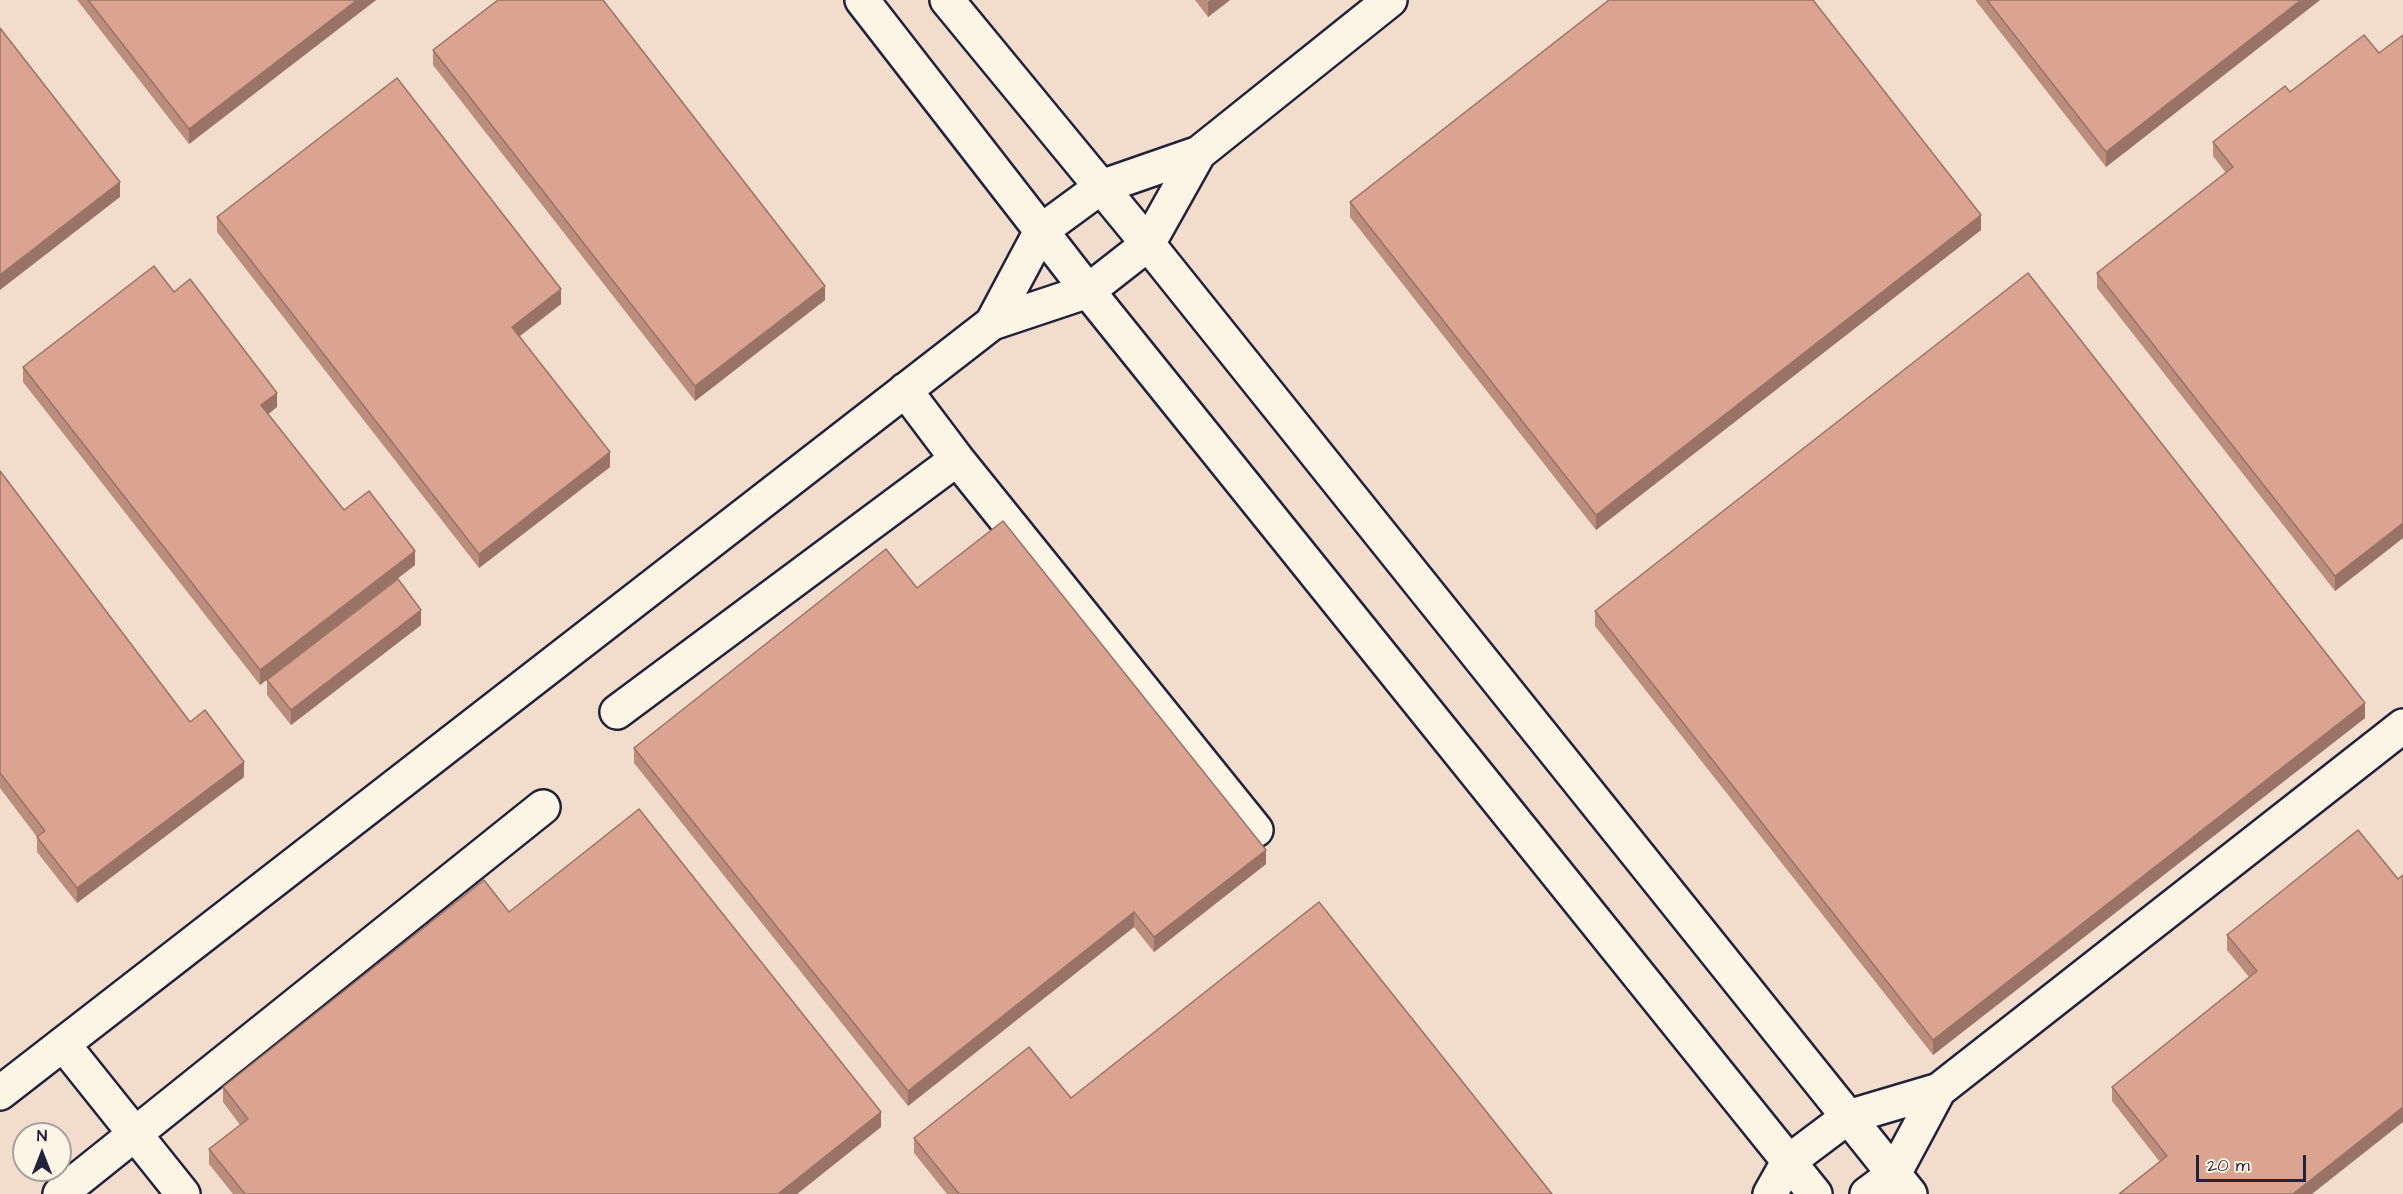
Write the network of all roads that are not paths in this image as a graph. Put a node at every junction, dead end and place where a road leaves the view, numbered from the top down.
1 (862, 0) edge
2 (947, 0) edge
3 (1390, 0) edge
4 (1199, 153) junction
5 (1101, 187) junction
6 (1041, 231) junction
7 (1148, 244) junction
8 (1088, 291) junction
9 (992, 323) junction
10 (905, 390) junction
11 (957, 459) junction
12 (617, 712) dead end
13 (2403, 726) edge
14 (543, 807) dead end
15 (1256, 830) dead end
16 (63, 1044) junction
17 (1939, 1090) junction
18 (0, 1093) edge
19 (1848, 1117) junction
20 (134, 1134) junction
21 (1788, 1162) junction
22 (1902, 1184) edge
23 (60, 1194) edge
24 (183, 1194) edge
25 (1770, 1194) edge
26 (1815, 1194) edge
27 (1867, 1194) edge

1 - 6 street
2 - 5 street
3 - 4 street
4 - 5 street
4 - 7 street
5 - 6 street
5 - 7 street
6 - 8 street
6 - 9 street
7 - 8 street
7 - 19 street
8 - 9 street
8 - 21 street
9 - 10 street
10 - 11 street
10 - 16 street
11 - 12 street
11 - 15 street
13 - 17 street
14 - 20 street
16 - 18 street
16 - 20 street
17 - 19 street
17 - 22 street
19 - 21 street
19 - 22 street
20 - 23 street
20 - 24 street
21 - 25 street
21 - 26 street
22 - 27 street

